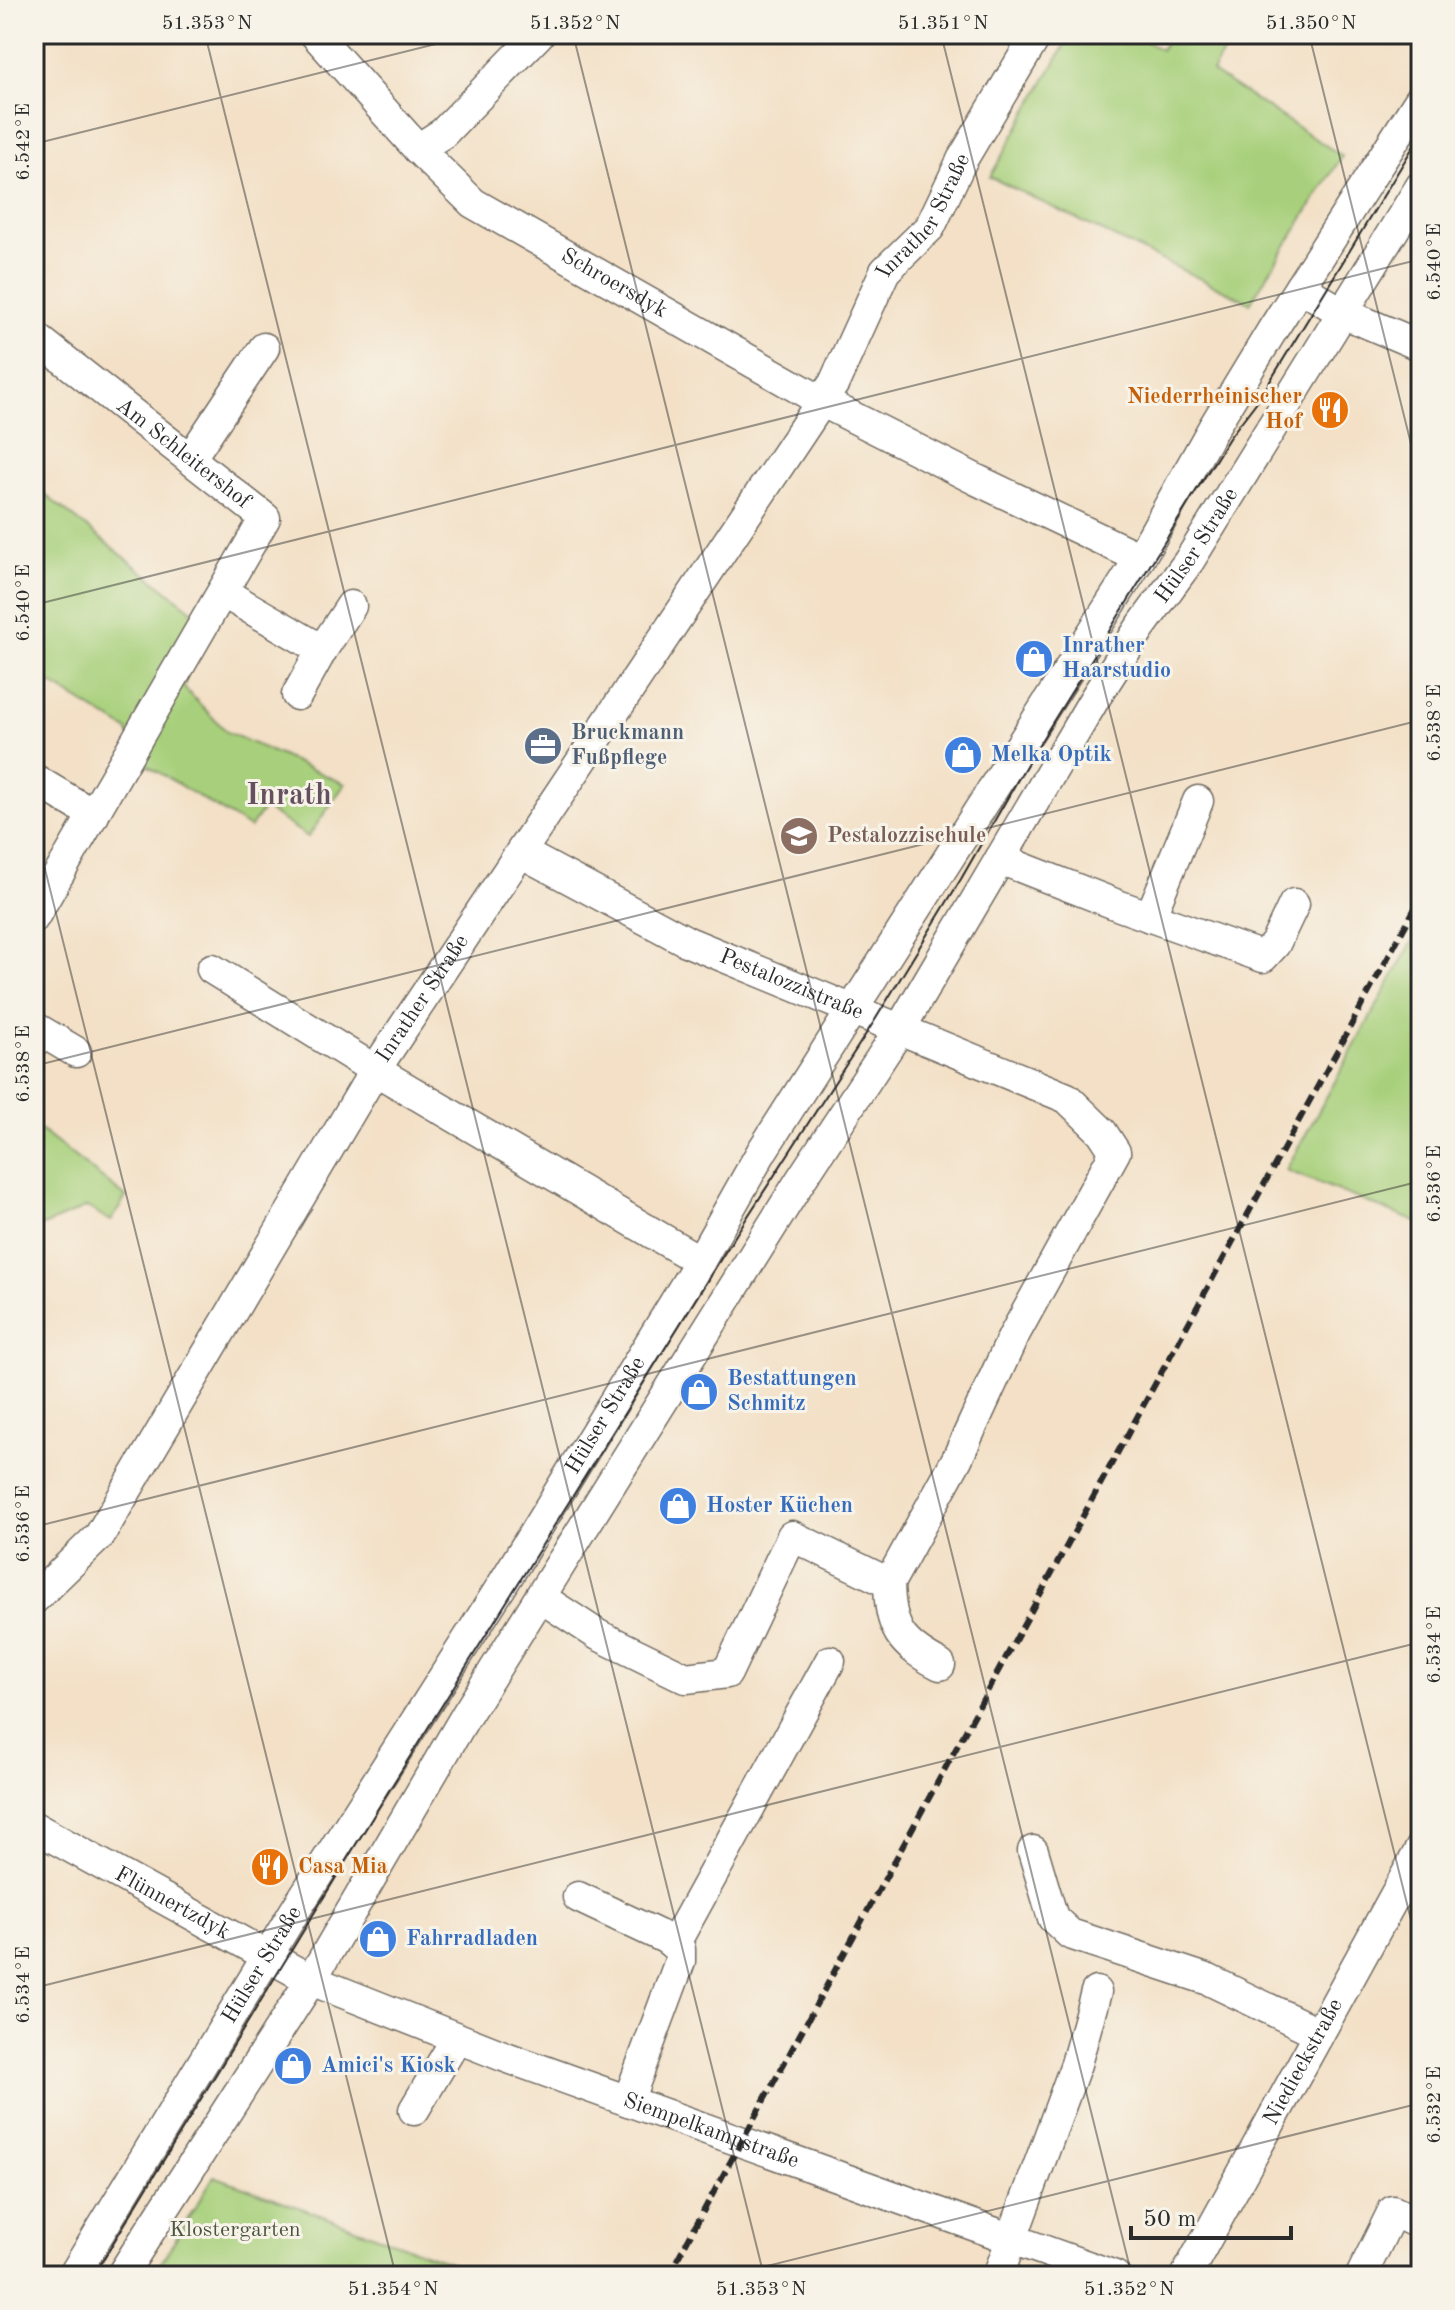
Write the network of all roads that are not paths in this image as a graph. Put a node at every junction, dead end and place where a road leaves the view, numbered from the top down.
1 (315, 34) edge
2 (539, 34) edge
3 (1037, 34) edge
4 (1421, 98) edge
5 (418, 149) junction
6 (1421, 186) edge
7 (1300, 287) junction
8 (1343, 313) junction
9 (34, 336) edge
10 (1421, 346) edge
11 (264, 348) dead end
12 (821, 401) junction
13 (190, 459) junction
14 (1140, 558) junction
15 (224, 593) junction
16 (351, 606) dead end
17 (322, 650) junction
18 (297, 695) dead end
19 (34, 779) edge
20 (1198, 801) dead end
21 (94, 815) junction
22 (522, 853) junction
23 (1000, 859) junction
24 (1294, 904) dead end
25 (34, 917) edge
26 (1150, 917) junction
27 (212, 969) dead end
28 (853, 1011) junction
29 (34, 1027) edge
30 (900, 1029) junction
31 (76, 1052) dead end
32 (375, 1070) junction
33 (700, 1261) junction
34 (889, 1583) junction
35 (540, 1597) junction
36 (34, 1599) edge
37 (830, 1661) dead end
38 (940, 1665) dead end
39 (34, 1827) edge
40 (1421, 1848) edge
41 (1033, 1851) dead end
42 (578, 1897) dead end
43 (674, 1945) junction
44 (268, 1955) junction
45 (311, 1980) junction
46 (1096, 1992) dead end
47 (1319, 2033) junction
48 (457, 2038) junction
49 (628, 2101) junction
50 (414, 2110) dead end
51 (1421, 2225) edge
52 (1010, 2239) junction
53 (73, 2276) edge
54 (121, 2276) edge
55 (998, 2276) edge
56 (1115, 2276) edge
57 (1186, 2276) edge
58 (1361, 2276) edge

1 - 5 street, Schroersdyk
2 - 5 street
3 - 12 street, Inrather Straße
4 - 7 street, Hülser Straße
5 - 12 street, Schroersdyk
6 - 8 street, Hülser Straße
7 - 8 street
7 - 14 street, Hülser Straße
8 - 10 street
8 - 23 street, Hülser Straße
9 - 13 street, Am Schleitershof
11 - 13 street
12 - 14 street, Hülser Straße
12 - 22 street, Inrather Straße
13 - 15 street, Am Schleitershof
14 - 28 street, Hülser Straße
15 - 17 street
15 - 21 street, Am Schleitershof
16 - 17 street
17 - 18 street
19 - 21 street
20 - 26 street
21 - 25 street, Am Schleitershof
22 - 28 street, Pestalozzistraße
22 - 32 street, Inrather Straße
23 - 26 street
23 - 30 street, Hülser Straße
24 - 26 street
27 - 32 street
28 - 30 street, Pestalozzistraße
28 - 33 street, Hülser Straße
29 - 31 street
30 - 34 street, Pestalozzistraße
30 - 35 street, Hülser Straße
32 - 33 street
32 - 36 street, Inrather Straße
33 - 44 street, Hülser Straße
34 - 35 street
34 - 38 street
35 - 45 street, Hülser Straße
37 - 43 street
39 - 44 street, Flünnertzdyk
40 - 47 street, Niedieckstraße
41 - 47 street
42 - 43 street
43 - 49 street
44 - 45 street, Flünnertzdyk
44 - 53 street, Hülser Straße
45 - 48 street, Siempelkampstraße
45 - 54 street, Hülser Straße
46 - 52 street
47 - 57 street, Niedieckstraße
48 - 49 street, Siempelkampstraße
48 - 50 street
49 - 52 street, Siempelkampstraße
51 - 58 street
52 - 55 street
52 - 56 street, Siempelkampstraße

